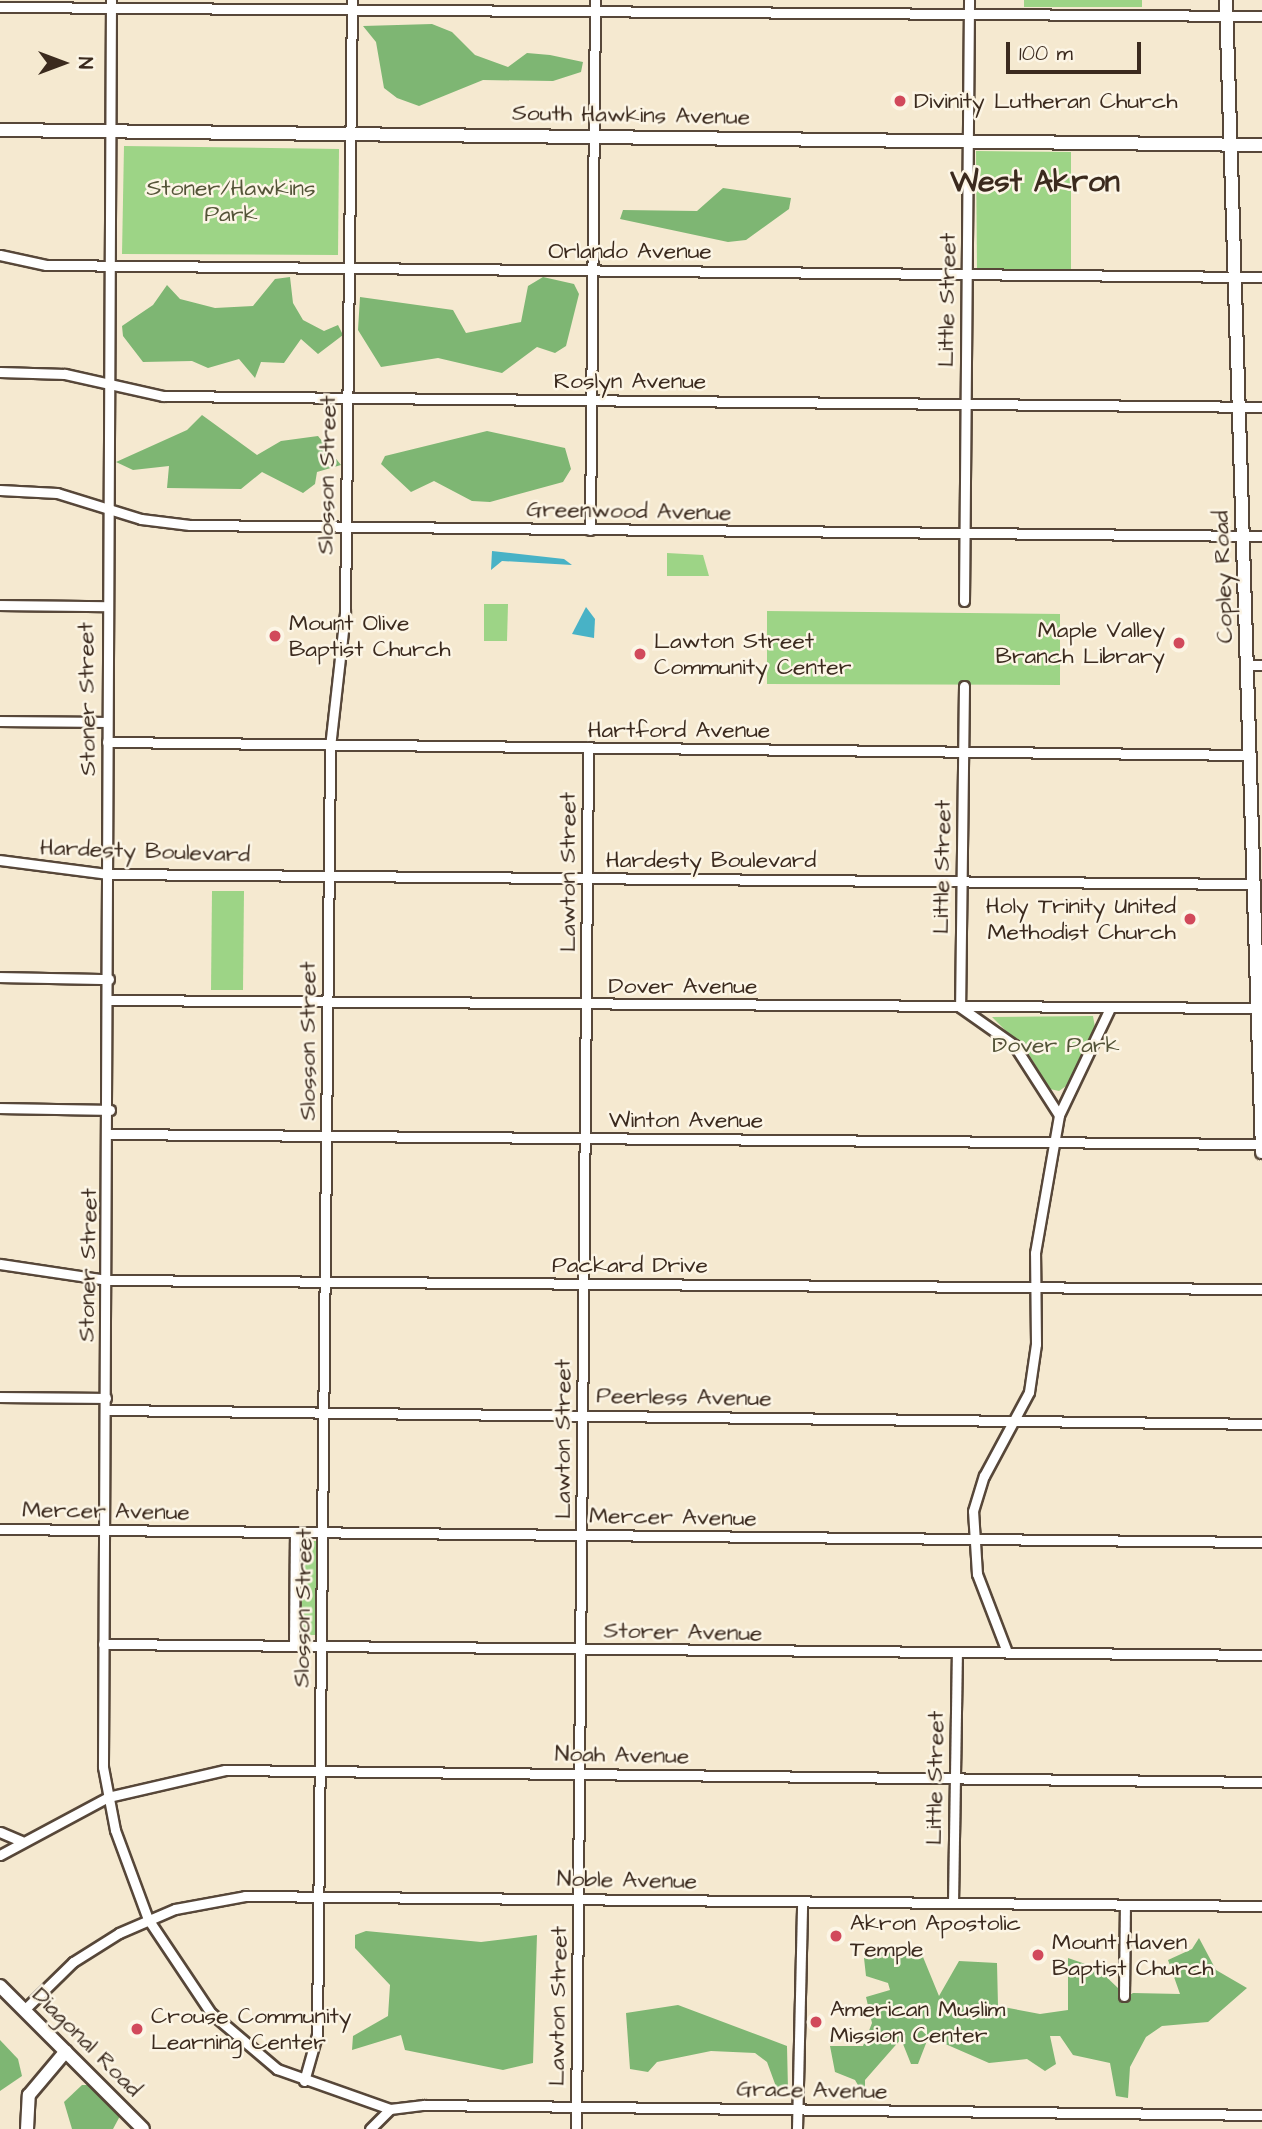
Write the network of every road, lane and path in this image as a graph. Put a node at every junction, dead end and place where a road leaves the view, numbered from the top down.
1 (352, 0) edge
2 (595, 0) edge
3 (969, 0) edge
4 (1226, 0) edge
5 (111, 4) edge
6 (0, 7) edge
7 (352, 10) junction
8 (595, 13) junction
9 (969, 16) junction
10 (1226, 16) junction
11 (1262, 16) edge
12 (0, 130) edge
13 (110, 132) junction
14 (350, 134) junction
15 (594, 136) junction
16 (968, 140) junction
17 (1230, 144) junction
18 (1262, 145) edge
19 (0, 255) edge
20 (110, 265) junction
21 (349, 267) junction
22 (592, 270) junction
23 (966, 273) junction
24 (1235, 276) junction
25 (1262, 277) edge
26 (0, 372) edge
27 (108, 384) junction
28 (348, 397) junction
29 (591, 400) junction
30 (965, 404) junction
31 (1239, 406) junction
32 (1262, 407) edge
33 (0, 490) edge
34 (106, 508) junction
35 (346, 526) junction
36 (590, 530) junction
37 (965, 533) junction
38 (1243, 536) junction
39 (1262, 536) edge
40 (964, 601) dead end
41 (0, 605) edge
42 (104, 606) junction
43 (1247, 665) junction
44 (1262, 665) edge
45 (964, 687) dead end
46 (0, 721) edge
47 (106, 722) junction
48 (107, 742) junction
49 (330, 747) junction
50 (588, 749) junction
51 (963, 751) junction
52 (1250, 755) junction
53 (1257, 796) edge
54 (0, 860) edge
55 (108, 874) junction
56 (329, 876) junction
57 (587, 878) junction
58 (961, 881) junction
59 (1254, 884) junction
60 (1259, 932) edge
61 (0, 977) edge
62 (109, 979) junction
63 (110, 1000) junction
64 (328, 1002) junction
65 (586, 1004) junction
66 (960, 1007) junction
67 (1110, 1008) junction
68 (1257, 1008) junction
69 (1260, 1053) edge
70 (0, 1108) edge
71 (110, 1110) junction
72 (1059, 1115) junction
73 (109, 1135) junction
74 (327, 1136) junction
75 (584, 1139) junction
76 (1058, 1142) junction
77 (1262, 1144) edge
78 (1262, 1152) edge
79 (0, 1264) edge
80 (107, 1280) junction
81 (325, 1282) junction
82 (583, 1284) junction
83 (1033, 1288) junction
84 (1262, 1289) edge
85 (0, 1396) edge
86 (106, 1398) junction
87 (106, 1410) junction
88 (324, 1412) junction
89 (583, 1415) junction
90 (1018, 1422) junction
91 (1262, 1424) edge
92 (0, 1529) edge
93 (104, 1531) junction
94 (323, 1532) junction
95 (295, 1533) junction
96 (582, 1535) junction
97 (971, 1540) junction
98 (1262, 1542) edge
99 (103, 1644) junction
100 (294, 1646) junction
101 (322, 1647) junction
102 (581, 1651) junction
103 (1007, 1652) junction
104 (957, 1655) junction
105 (1262, 1656) edge
106 (320, 1771) junction
107 (581, 1774) junction
108 (955, 1778) junction
109 (1262, 1782) edge
110 (108, 1797) junction
111 (0, 1832) edge
112 (21, 1841) junction
113 (0, 1855) edge
114 (318, 1896) junction
115 (579, 1898) junction
116 (802, 1902) junction
117 (953, 1903) junction
118 (1262, 1906) edge
119 (1125, 1907) junction
120 (148, 1919) junction
121 (0, 1986) edge
122 (1124, 1996) dead end
123 (25, 2010) junction
124 (65, 2051) junction
125 (304, 2081) junction
126 (576, 2106) junction
127 (390, 2109) junction
128 (798, 2109) junction
129 (1262, 2115) edge
130 (27, 2129) edge
131 (142, 2129) edge
132 (370, 2129) edge
133 (576, 2129) edge
134 (797, 2129) edge

1 - 7 street, Slosson Street
2 - 8 street
3 - 9 street, Little Street
4 - 10 street, Copley Road
5 - 6 street
5 - 7 street
5 - 13 street, Stoner Street
7 - 8 street
7 - 14 street, Slosson Street
8 - 9 street
8 - 15 street
9 - 10 street
9 - 16 street, Little Street
10 - 11 street
10 - 17 street, Copley Road
12 - 13 street, South Hawkins Avenue
13 - 14 street, South Hawkins Avenue
13 - 20 street, Stoner Street
14 - 15 street, South Hawkins Avenue
14 - 21 street, Slosson Street
15 - 16 street, South Hawkins Avenue
15 - 22 street
16 - 17 street, South Hawkins Avenue
16 - 23 street, Little Street
17 - 18 street, South Hawkins Avenue
17 - 24 street, Copley Road
19 - 20 street, Orlando Avenue
20 - 21 street, Orlando Avenue
20 - 27 street, Stoner Street
21 - 22 street, Orlando Avenue
21 - 28 street, Slosson Street
22 - 23 street, Orlando Avenue
22 - 29 street
23 - 24 street, Orlando Avenue
23 - 30 street, Little Street
24 - 25 street, Orlando Avenue
24 - 31 street, Copley Road
26 - 27 street, Roslyn Avenue
27 - 28 street, Roslyn Avenue
27 - 34 street, Stoner Street
28 - 29 street, Roslyn Avenue
28 - 35 street, Slosson Street
29 - 30 street, Roslyn Avenue
29 - 36 street
30 - 31 street, Roslyn Avenue
30 - 37 street, Little Street
31 - 32 street, Roslyn Avenue
31 - 38 street, Copley Road
33 - 34 street, Greenwood Avenue
34 - 35 street, Greenwood Avenue
34 - 42 street, Stoner Street
35 - 36 street, Greenwood Avenue
35 - 49 street, Slosson Street
36 - 37 street, Greenwood Avenue
37 - 38 street, Greenwood Avenue
37 - 40 street, Little Street
38 - 39 street, Greenwood Avenue
38 - 43 street, Copley Road
41 - 42 street
42 - 47 street, Stoner Street
43 - 44 street
43 - 52 street, Copley Road
45 - 51 street, Little Street
46 - 47 street
47 - 48 street, Stoner Street
48 - 49 street, Hartford Avenue
48 - 55 street, Stoner Street
49 - 50 street, Hartford Avenue
49 - 56 street, Slosson Street
50 - 51 street, Hartford Avenue
50 - 57 street, Lawton Street
51 - 52 street, Hartford Avenue
51 - 58 street, Little Street
52 - 53 street, Copley Road
53 - 59 street, Copley Road
54 - 55 street, Hardesty Boulevard
55 - 56 street, Hardesty Boulevard
55 - 62 street, Stoner Street
56 - 57 street, Hardesty Boulevard
56 - 64 street, Slosson Street
57 - 58 street, Hardesty Boulevard
57 - 65 street, Lawton Street
58 - 59 street, Hardesty Boulevard
58 - 66 street, Little Street
59 - 60 street, Copley Road
60 - 68 street, Copley Road
61 - 62 street
62 - 63 street, Stoner Street
63 - 64 street, Dover Avenue
63 - 71 street, Stoner Street
64 - 65 street, Dover Avenue
64 - 74 street, Slosson Street
65 - 66 street, Dover Avenue
65 - 75 street, Lawton Street
66 - 67 street, Dover Avenue
66 - 72 street
67 - 68 street, Dover Avenue
67 - 72 street
68 - 69 street, Copley Road
69 - 77 street, Copley Road
70 - 71 street
71 - 73 street, Stoner Street
72 - 76 street
73 - 74 street, Winton Avenue
73 - 80 street, Stoner Street
74 - 75 street, Winton Avenue
74 - 81 street, Slosson Street
75 - 76 street, Winton Avenue
75 - 82 street, Lawton Street
76 - 77 street, Winton Avenue
76 - 83 street
77 - 78 street, Copley Road
79 - 80 street, Packard Drive
80 - 81 street, Packard Drive
80 - 86 street, Stoner Street
81 - 82 street, Packard Drive
81 - 88 street, Slosson Street
82 - 83 street, Packard Drive
82 - 89 street, Lawton Street
83 - 84 street, Packard Drive
83 - 90 street
85 - 86 street
86 - 87 street, Stoner Street
87 - 88 street, Peerless Avenue
87 - 93 street
88 - 89 street, Peerless Avenue
88 - 94 street, Slosson Street
89 - 90 street, Peerless Avenue
89 - 96 street, Lawton Street
90 - 91 street, Peerless Avenue
90 - 97 street
92 - 93 street, Mercer Avenue
93 - 95 street, Mercer Avenue
93 - 99 street
94 - 95 street, Mercer Avenue
94 - 96 street, Mercer Avenue
94 - 101 street, Slosson Street
95 - 100 street
96 - 97 street, Mercer Avenue
96 - 102 street, Lawton Street
97 - 98 street, Mercer Avenue
97 - 103 street
99 - 100 street, Storer Avenue
99 - 110 street
100 - 101 street, Storer Avenue
101 - 102 street, Storer Avenue
101 - 106 street, Slosson Street
102 - 104 street, Storer Avenue
102 - 107 street, Lawton Street
103 - 104 street, Storer Avenue
103 - 105 street, Storer Avenue
104 - 108 street, Little Street
106 - 107 street, Noah Avenue
106 - 110 street, Noah Avenue
106 - 114 street, Slosson Street
107 - 108 street, Noah Avenue
107 - 115 street, Lawton Street
108 - 109 street, Noah Avenue
108 - 117 street, Little Street
110 - 112 street, Noah Avenue
110 - 120 street
111 - 112 street
112 - 113 street, Noah Avenue
114 - 115 street, Noble Avenue
114 - 120 street, Noble Avenue
114 - 125 street, Slosson Street
115 - 116 street, Noble Avenue
115 - 126 street, Lawton Street
116 - 117 street, Noble Avenue
116 - 128 street
117 - 119 street, Noble Avenue
118 - 119 street, Noble Avenue
119 - 122 street
120 - 123 street, Noble Avenue
120 - 125 street
121 - 123 street, Diagonal Road
123 - 124 street, Diagonal Road
124 - 130 street
124 - 131 street, Diagonal Road
125 - 127 street
126 - 127 street, Grace Avenue
126 - 128 street, Grace Avenue
126 - 133 street, Lawton Street
127 - 132 street
128 - 129 street, Grace Avenue
128 - 134 street

